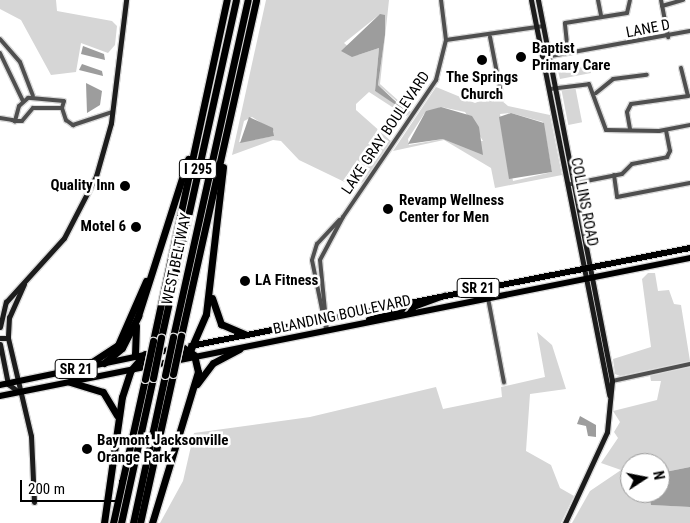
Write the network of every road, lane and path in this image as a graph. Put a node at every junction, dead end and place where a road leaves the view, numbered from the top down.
1 (126, 0) edge
2 (227, 0) edge
3 (236, 0) edge
4 (248, 0) edge
5 (256, 0) edge
6 (441, 0) edge
7 (532, 0) edge
8 (538, 0) edge
9 (598, 0) edge
10 (630, 0) edge
11 (661, 0) edge
12 (683, 0) edge
13 (662, 6) junction
14 (601, 16) junction
15 (544, 26) junction
16 (538, 28) junction
17 (690, 31) edge
18 (490, 37) junction
19 (668, 37) junction
20 (0, 39) edge
21 (446, 40) junction
22 (0, 53) edge
23 (568, 53) junction
24 (551, 56) junction
25 (17, 57) junction
26 (8, 63) junction
27 (681, 68) dead end
28 (647, 75) dead end
29 (557, 88) junction
30 (550, 89) junction
31 (596, 93) junction
32 (33, 96) junction
33 (502, 99) dead end
34 (23, 101) junction
35 (62, 108) junction
36 (112, 112) junction
37 (0, 118) edge
38 (16, 121) junction
39 (690, 125) edge
40 (229, 127) junction
41 (630, 129) junction
42 (666, 130) junction
43 (196, 141) junction
44 (614, 175) junction
45 (574, 183) junction
46 (690, 183) edge
47 (567, 184) junction
48 (343, 217) junction
49 (690, 248) edge
50 (678, 250) junction
51 (690, 258) edge
52 (680, 259) junction
53 (586, 266) junction
54 (589, 277) junction
55 (148, 279) junction
56 (213, 279) junction
57 (24, 284) junction
58 (446, 294) junction
59 (488, 297) junction
60 (408, 302) junction
61 (409, 314) junction
62 (138, 316) junction
63 (324, 319) junction
64 (363, 323) junction
65 (0, 327) edge
66 (327, 331) junction
67 (245, 334) junction
68 (0, 338) edge
69 (8, 338) junction
70 (0, 344) edge
71 (182, 347) joint
72 (192, 348) junction
73 (239, 349) junction
74 (145, 354) joint
75 (196, 358) junction
76 (137, 359) junction
77 (169, 362) junction
78 (104, 363) junction
79 (690, 364) edge
80 (148, 366) junction
81 (83, 368) junction
82 (132, 370) junction
83 (169, 375) junction
84 (149, 379) junction
85 (612, 381) junction
86 (17, 382) junction
87 (70, 382) junction
88 (504, 383) dead end
89 (8, 384) junction
90 (0, 385) edge
91 (193, 391) junction
92 (20, 392) junction
93 (0, 396) edge
94 (612, 408) junction
95 (117, 418) junction
96 (34, 502) dead end
97 (104, 523) edge
98 (113, 523) edge
99 (121, 523) edge
100 (132, 523) edge
101 (140, 523) edge
102 (152, 523) edge
103 (565, 523) edge

1 - 36 street
2 - 43 highway
3 - 84 highway, WEST BELTWAY / I 295, bridge
4 - 83 highway, WEST BELTWAY / I 295, bridge
5 - 40 highway
6 - 21 street, LAKE GRAY BOULEVARD
7 - 16 street, COLLINS ROAD
8 - 15 street, COLLINS ROAD
9 - 14 street
10 - 14 street
11 - 13 street
12 - 13 street
13 - 19 street
14 - 23 street
15 - 16 street
15 - 24 street, COLLINS ROAD
16 - 18 street
16 - 30 street, COLLINS ROAD
17 - 19 street, LANE D
18 - 21 street
18 - 33 street
19 - 23 street, LANE D
20 - 25 street
21 - 48 street, LAKE GRAY BOULEVARD
22 - 26 street
23 - 24 street, LANE D
24 - 29 street, COLLINS ROAD
25 - 26 street
25 - 32 street
26 - 34 street
27 - 41 street
28 - 31 street
29 - 30 street
29 - 31 street
29 - 45 street, COLLINS ROAD
30 - 47 street, COLLINS ROAD
31 - 41 street
32 - 34 street
32 - 35 street
34 - 38 street
35 - 36 street
35 - 38 street
36 - 57 street
37 - 38 street
39 - 42 street
40 - 56 highway
40 - 83 highway, bridge
41 - 42 street
42 - 44 street
43 - 55 highway
43 - 84 highway, bridge
44 - 45 street
44 - 46 street
45 - 47 street
45 - 53 street, COLLINS ROAD
47 - 53 street, COLLINS ROAD
48 - 63 street, LAKE GRAY BOULEVARD
48 - 63 street, LAKE GRAY BOULEVARD
49 - 50 main road, BLANDING BOULEVARD / SR 21
50 - 52 main road
50 - 53 main road, BLANDING BOULEVARD / SR 21
51 - 52 main road, BLANDING BOULEVARD / SR 21
52 - 54 main road, BLANDING BOULEVARD / SR 21
53 - 54 street, COLLINS ROAD
53 - 58 main road, BLANDING BOULEVARD / SR 21
54 - 59 main road, BLANDING BOULEVARD / SR 21
54 - 85 street, COLLINS ROAD
54 - 94 street, COLLINS ROAD
55 - 62 highway
55 - 81 highway
56 - 67 highway
56 - 72 highway
57 - 65 street
57 - 69 street
58 - 60 main road, BLANDING BOULEVARD / SR 21
58 - 61 main road
59 - 61 main road, BLANDING BOULEVARD / SR 21
59 - 88 street
60 - 63 main road, BLANDING BOULEVARD / SR 21
60 - 64 main road
61 - 64 main road, BLANDING BOULEVARD / SR 21
62 - 76 highway
62 - 78 highway
63 - 66 street, LAKE GRAY BOULEVARD
63 - 67 main road, BLANDING BOULEVARD / SR 21
64 - 66 main road, BLANDING BOULEVARD / SR 21
66 - 73 main road, BLANDING BOULEVARD / SR 21
67 - 72 main road, BLANDING BOULEVARD / SR 21
68 - 69 street
69 - 86 street
70 - 89 street
71 - 72 highway
71 - 74 main road
72 - 75 highway
72 - 77 highway
73 - 75 main road, BLANDING BOULEVARD / SR 21
73 - 91 highway
74 - 76 highway
75 - 77 main road, BLANDING BOULEVARD / SR 21
75 - 91 highway
76 - 78 main road, SR 21
76 - 80 highway
76 - 82 highway
77 - 80 main road, BLANDING BOULEVARD / SR 21
78 - 81 main road, SR 21
79 - 85 street
80 - 82 main road, BLANDING BOULEVARD / SR 21
81 - 86 main road, SR 21
82 - 87 main road, BLANDING BOULEVARD / SR 21
82 - 95 highway
83 - 100 highway, WEST BELTWAY / I 295
83 - 101 highway
84 - 98 highway
84 - 99 highway, WEST BELTWAY / I 295
85 - 94 street, COLLINS ROAD
86 - 89 main road, SR 21
86 - 92 street
87 - 92 main road, BLANDING BOULEVARD / SR 21
87 - 95 highway
89 - 90 main road, SR 21
89 - 92 street
91 - 102 highway
92 - 93 main road, BLANDING BOULEVARD / SR 21
92 - 96 street
94 - 103 street, COLLINS ROAD
95 - 97 highway

